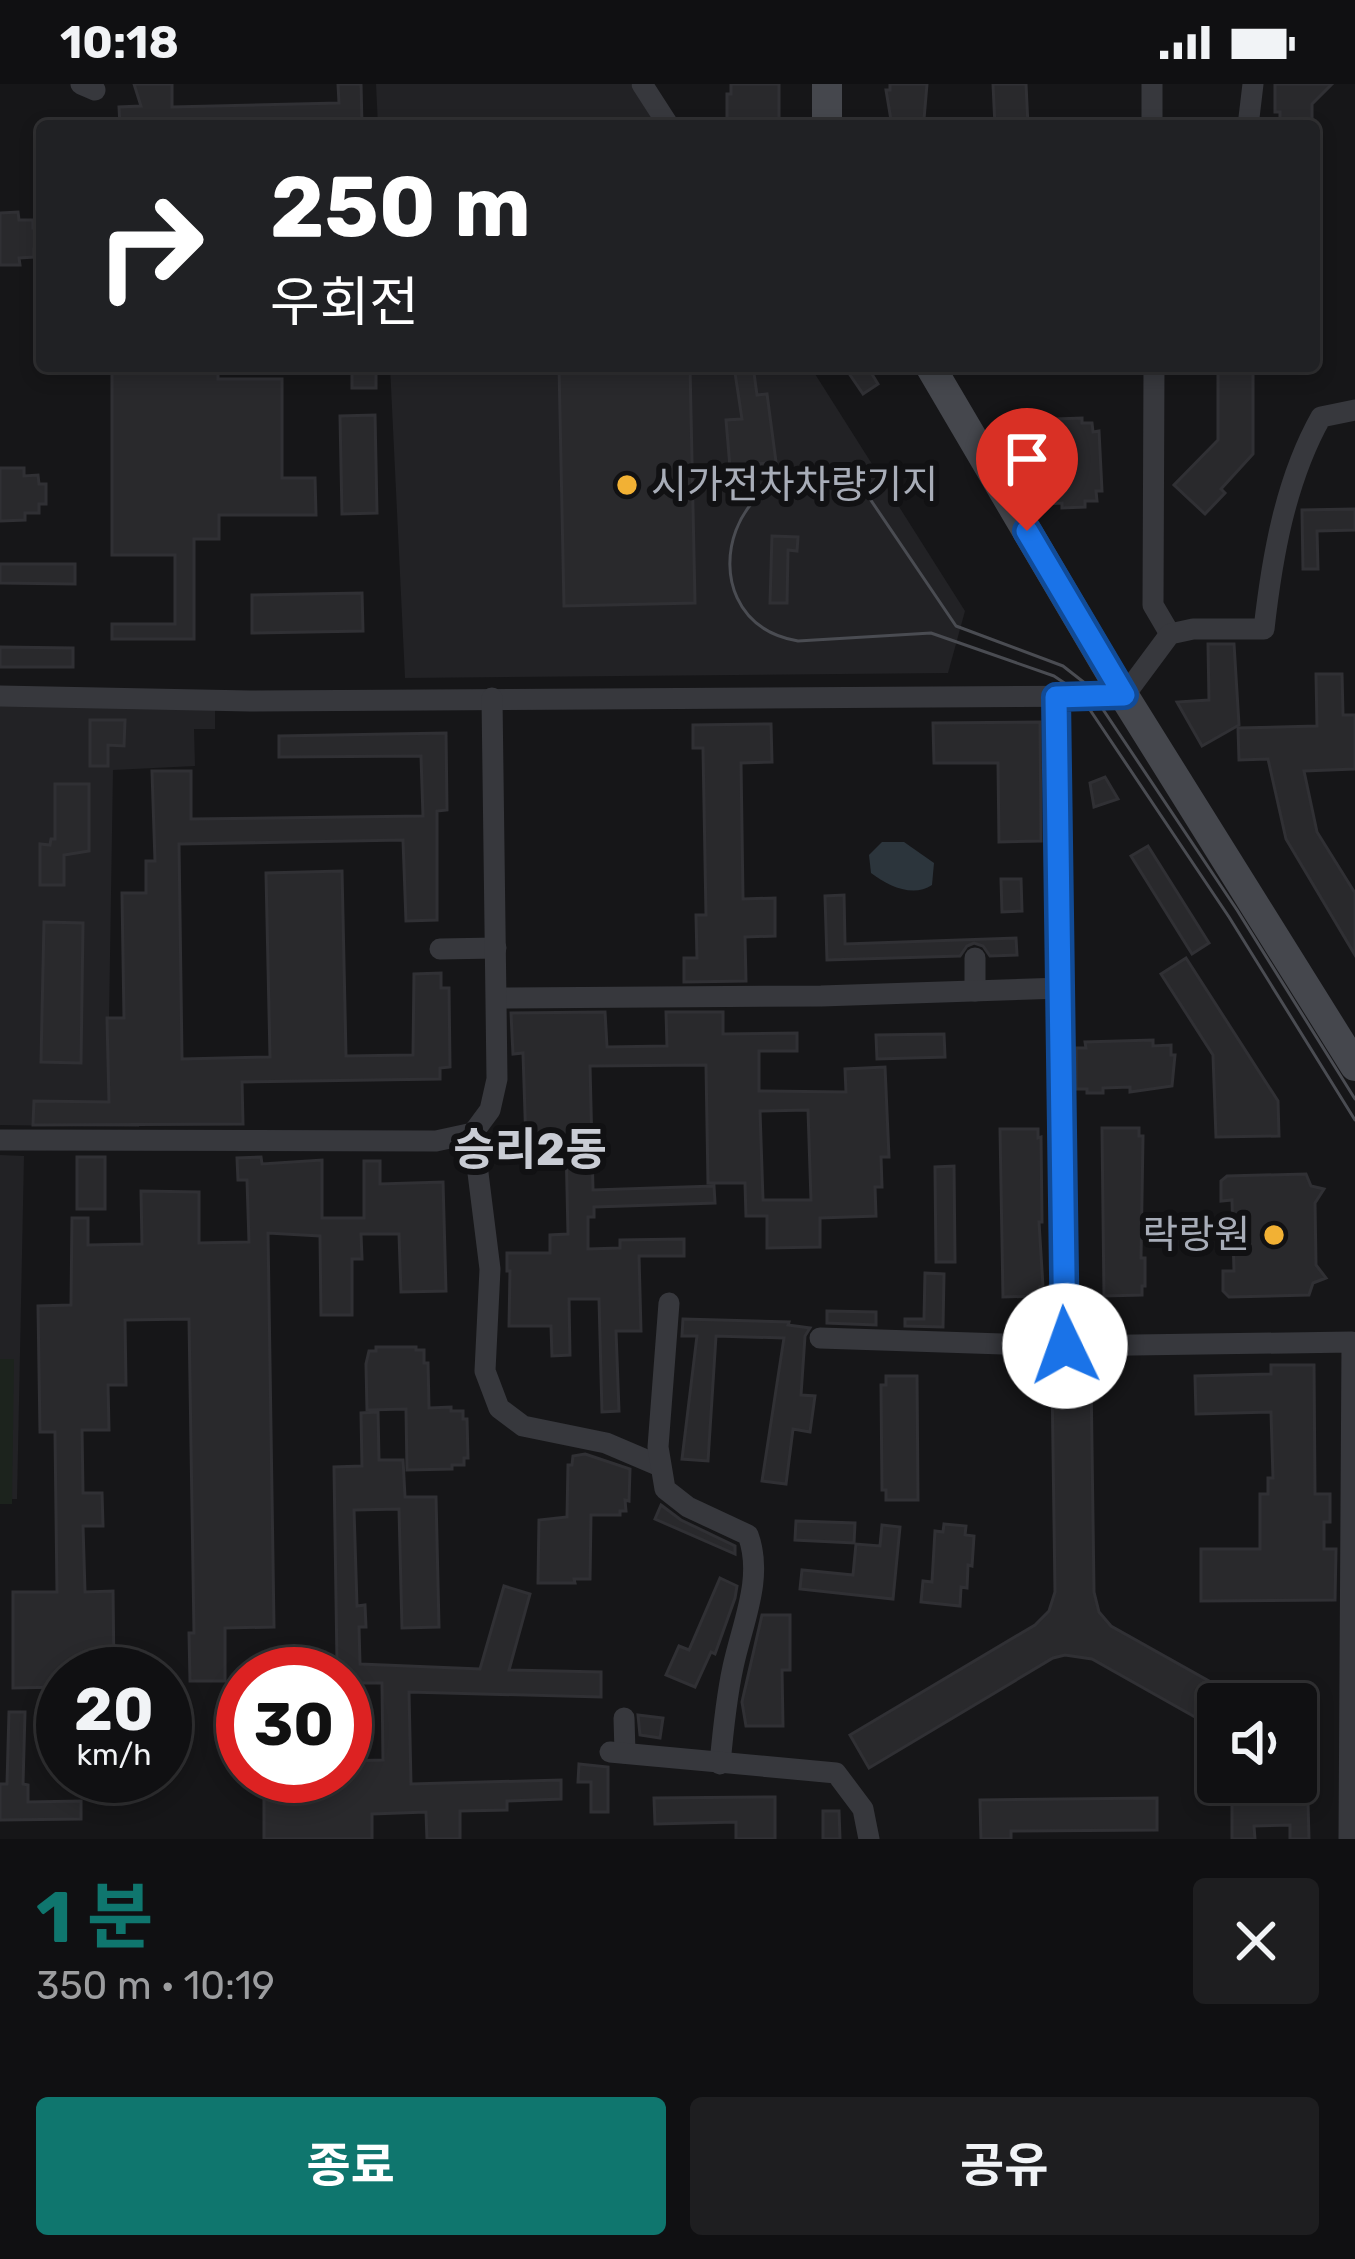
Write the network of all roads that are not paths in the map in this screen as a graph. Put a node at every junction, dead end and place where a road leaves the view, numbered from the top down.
1 (642, 84) edge
2 (827, 84) edge
3 (1151, 84) edge
4 (1253, 84) edge
5 (665, 120) edge
6 (827, 120) edge
7 (1152, 120) edge
8 (1249, 120) edge
9 (935, 372) edge
10 (1154, 372) edge
11 (1355, 410) edge
12 (1170, 634) junction
13 (1124, 695) junction
14 (0, 696) edge
15 (1056, 697) junction
16 (492, 698) junction
17 (496, 948) junction
18 (440, 949) dead end
19 (975, 958) dead end
20 (1062, 988) junction
21 (975, 991) junction
22 (497, 998) junction
23 (1352, 1054) edge
24 (473, 1133) junction
25 (0, 1140) edge
26 (669, 1303) dead end
27 (820, 1338) dead end
28 (1065, 1346) junction
29 (660, 1466) junction
30 (624, 1718) dead end
31 (720, 1764) junction
32 (869, 1839) edge
33 (1349, 1839) edge

1 - 5 street
2 - 6 main road
3 - 7 street
4 - 8 street
9 - 13 main road
10 - 12 street
11 - 12 street
12 - 13 street
13 - 15 street
13 - 23 main road
14 - 16 street
15 - 16 street
15 - 20 street
16 - 17 street
17 - 18 street
17 - 22 street
19 - 21 street
20 - 21 street
20 - 28 street
21 - 22 street
22 - 24 street
24 - 25 street
24 - 29 street
26 - 29 street
27 - 28 street
28 - 33 street
29 - 31 street
30 - 31 street
31 - 32 street

